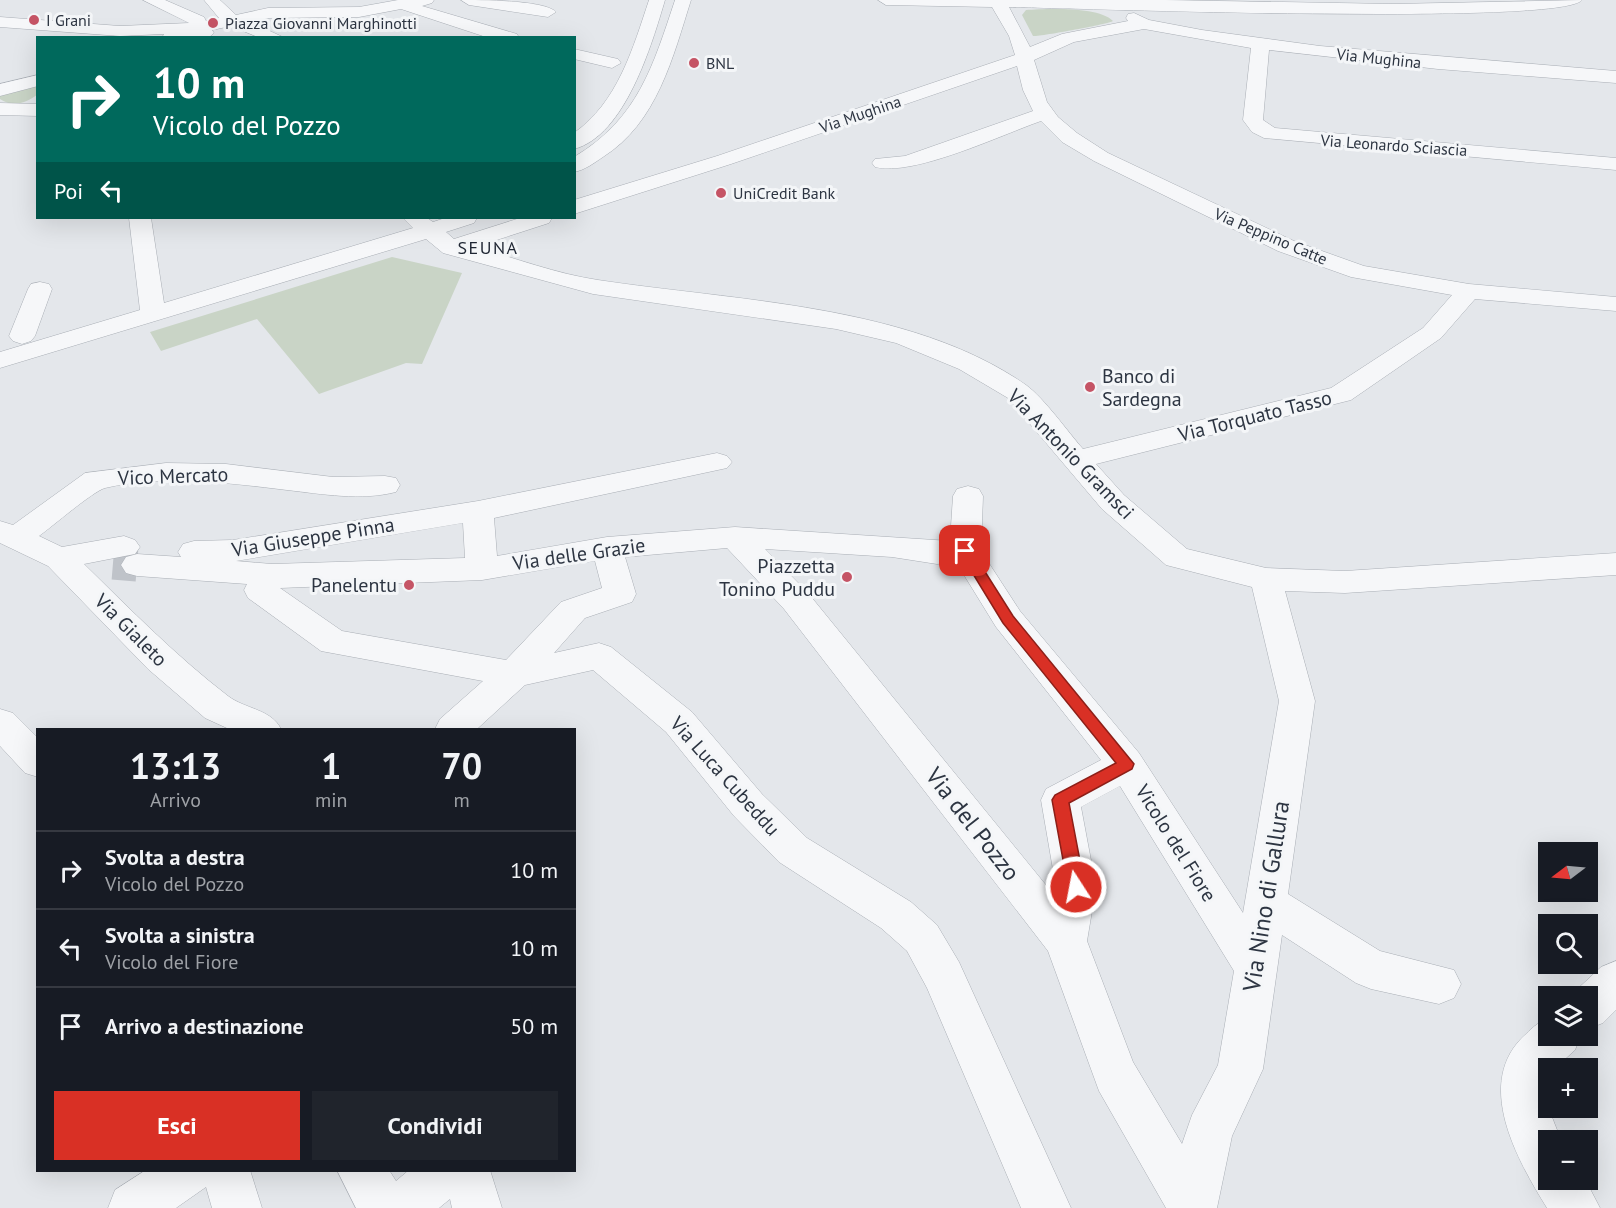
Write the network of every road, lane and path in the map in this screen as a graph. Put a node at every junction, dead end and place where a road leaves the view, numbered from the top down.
1 (151, 0) edge
2 (212, 0) edge
3 (426, 0) edge
4 (469, 0) edge
5 (657, 0) edge
6 (683, 0) edge
7 (886, 0) edge
8 (1574, 0) edge
9 (997, 1) edge
10 (396, 4) edge
11 (1389, 5) edge
12 (320, 6) edge
13 (1096, 6) junction
14 (263, 7) edge
15 (358, 12) junction
16 (548, 12) dead end
17 (232, 20) junction
18 (0, 22) edge
19 (386, 22) dead end
20 (1144, 24) junction
21 (205, 33) edge
22 (184, 36) edge
23 (272, 36) edge
24 (503, 36) edge
25 (620, 44) dead end
26 (1260, 46) junction
27 (576, 54) edge
28 (1026, 57) junction
29 (612, 63) junction
30 (1616, 77) edge
31 (36, 81) edge
32 (602, 82) dead end
33 (0, 90) edge
34 (0, 109) edge
35 (36, 110) edge
36 (1045, 113) junction
37 (576, 141) edge
38 (882, 164) dead end
39 (1616, 164) edge
40 (576, 165) edge
41 (576, 206) edge
42 (140, 219) edge
43 (450, 219) edge
44 (539, 219) edge
45 (418, 221) edge
46 (451, 248) junction
47 (40, 289) dead end
48 (1469, 291) junction
49 (1616, 304) edge
50 (152, 306) junction
51 (11, 340) edge
52 (0, 360) edge
53 (1077, 460) junction
54 (717, 462) dead end
55 (385, 485) dead end
56 (968, 496) dead end
57 (478, 511) junction
58 (8, 534) edge
59 (735, 537) junction
60 (607, 548) junction
61 (965, 551) junction
62 (130, 556) junction
63 (59, 558) junction
64 (1616, 564) edge
65 (482, 568) junction
66 (272, 575) junction
67 (1266, 579) junction
68 (514, 674) junction
69 (0, 723) edge
70 (260, 728) edge
71 (454, 728) edge
72 (36, 760) edge
73 (1126, 764) junction
74 (1266, 902) junction
75 (1066, 941) junction
76 (1254, 966) junction
77 (1616, 981) edge
78 (1438, 984) dead end
79 (1598, 998) edge
80 (1548, 1046) edge
81 (1538, 1149) edge
82 (186, 1172) edge
83 (227, 1172) edge
84 (362, 1172) edge
85 (444, 1172) edge
86 (467, 1172) edge
87 (1564, 1190) edge
88 (1192, 1207) edge
89 (133, 1208) edge
90 (237, 1208) edge
91 (384, 1208) edge
92 (402, 1208) edge
93 (477, 1208) edge
94 (1046, 1208) edge
95 (1575, 1208) edge

1 - 21 street
2 - 17 street
3 - 10 street
4 - 16 street
5 - 37 street
6 - 40 street
7 - 9 street
8 - 11 street
9 - 13 street
9 - 28 street, Via Peppino Catte
10 - 15 street
10 - 24 street
11 - 13 street
12 - 14 street
12 - 15 street
13 - 20 street, Via Mughina
14 - 17 street
15 - 19 street
17 - 21 street
17 - 23 street
18 - 21 street
20 - 26 street, Via Mughina
20 - 28 street, Via Mughina
21 - 22 street
25 - 29 street
26 - 30 street, Via Mughina
26 - 39 street, Via Leonardo Sciascia
27 - 29 street
28 - 36 street, Via Peppino Catte
28 - 41 street, Via Mughina
29 - 32 street
31 - 33 street
34 - 35 street
36 - 38 street
36 - 48 street, Via Peppino Catte
42 - 50 street
43 - 45 street
44 - 46 street
45 - 46 street, Via Antonio Gramsci
45 - 50 street
46 - 53 street, Via Antonio Gramsci
47 - 51 street
48 - 49 street, Via Peppino Catte
48 - 53 street, Via Torquato Tasso
50 - 51 street
50 - 52 street
53 - 67 street, Via Antonio Gramsci
54 - 57 street, Via Giuseppe Pinna
55 - 58 street, Vico Mercato
56 - 61 street
57 - 62 street, Via Giuseppe Pinna
57 - 65 street
58 - 63 street, Via Gialeto
59 - 60 street, Via delle Grazie
59 - 61 street, Via delle Grazie
59 - 75 street, Via del Pozzo
60 - 65 street, Via delle Grazie
60 - 68 street
61 - 73 street, Vicolo del Fiore
62 - 63 street, Via delle Grazie
62 - 66 street, Via delle Grazie
63 - 70 street, Via Gialeto
64 - 67 street, Via Antonio Gramsci
65 - 66 street, Via delle Grazie
66 - 68 street, Via Luca Cubeddu
67 - 74 street, Via Nino di Gallura
68 - 71 street
68 - 94 street, Via Luca Cubeddu
69 - 72 street
73 - 75 street
73 - 76 street, Vicolo del Fiore
74 - 76 street, Via Nino di Gallura
74 - 78 street
75 - 88 street, Via del Pozzo
76 - 88 street, Via Nino di Gallura
77 - 79 street
80 - 81 street
82 - 89 street
83 - 90 street
84 - 91 street
85 - 92 street
86 - 93 street
87 - 95 street

